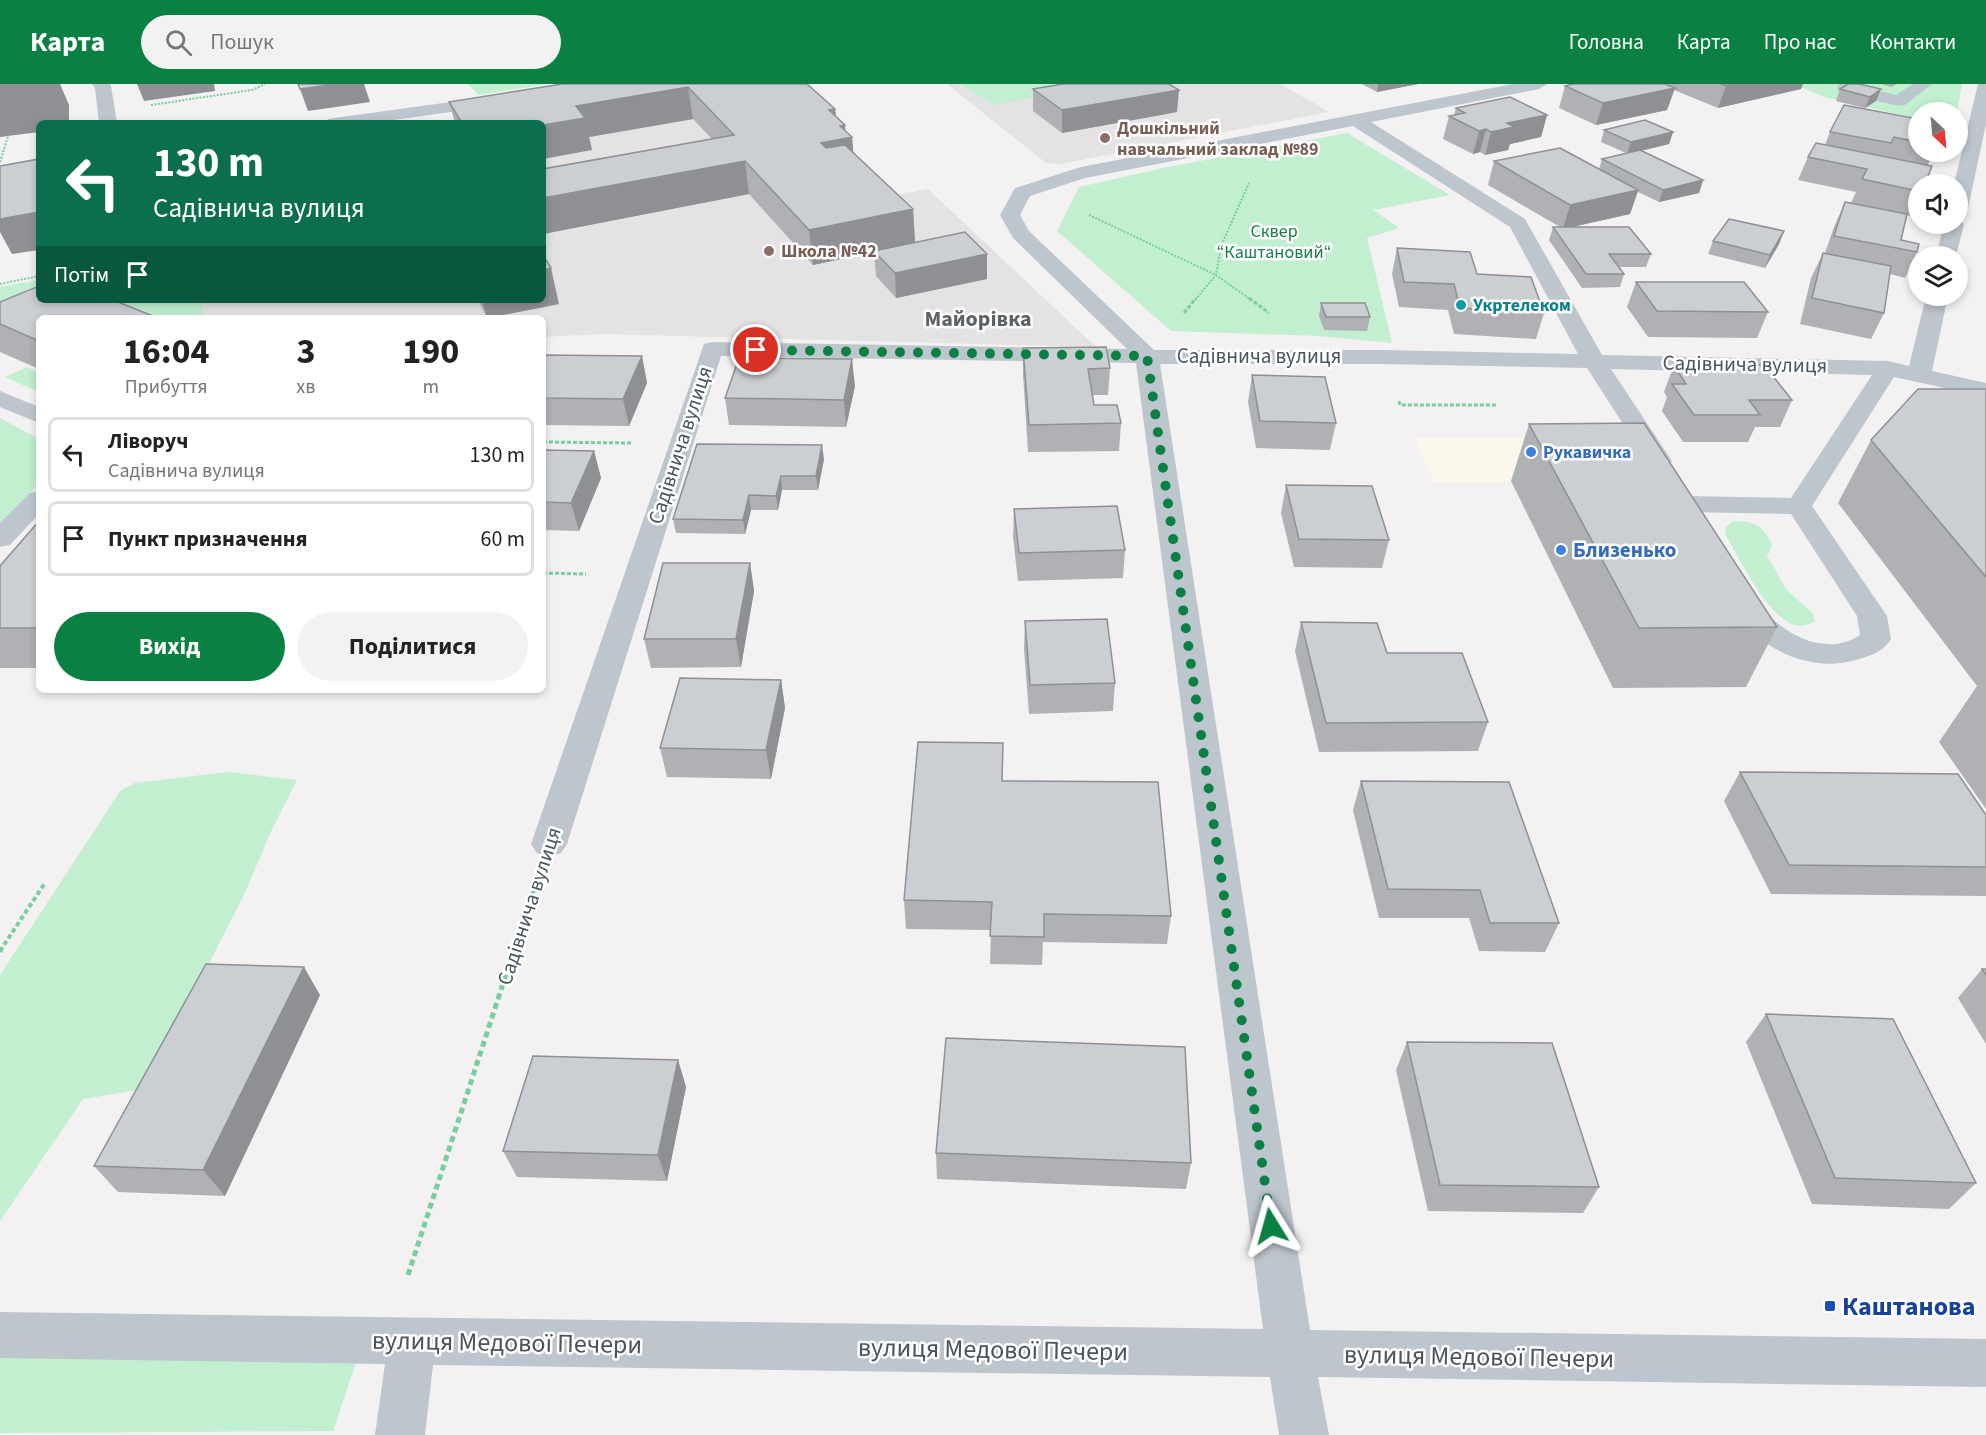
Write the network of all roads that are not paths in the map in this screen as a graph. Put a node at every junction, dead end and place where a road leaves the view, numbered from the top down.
1 (100, 84) edge
2 (1539, 84) edge
3 (1924, 84) edge
4 (1986, 85) edge
5 (1845, 88) edge
6 (449, 92) dead end
7 (508, 98) edge
8 (461, 106) junction
9 (107, 117) edge
10 (356, 120) edge
11 (1356, 120) junction
12 (1966, 174) edge
13 (1935, 306) edge
14 (1147, 356) junction
15 (1593, 360) junction
16 (1888, 368) junction
17 (1919, 375) junction
18 (1986, 390) edge
19 (0, 398) edge
20 (36, 415) edge
21 (36, 502) edge
22 (1686, 504) junction
23 (1800, 506) junction
24 (1703, 533) edge
25 (0, 539) edge
26 (1730, 581) edge
27 (549, 844) road end
28 (0, 1335) edge
29 (412, 1340) junction
30 (1291, 1353) junction
31 (1986, 1363) edge
32 (400, 1435) edge
33 (1304, 1435) edge

1 - 9 street
2 - 11 street
3 - 5 street
4 - 12 street
6 - 8 street
7 - 8 street
8 - 10 street
11 - 14 street
11 - 15 street
13 - 17 street
14 - 15 street, Садівнича вулиця
14 - 27 street, Садівнича вулиця
14 - 30 street
15 - 16 street, Садівнича вулиця
15 - 22 street
16 - 17 street, Садівнича вулиця
16 - 23 street
17 - 18 street, Садівнича вулиця
19 - 20 street
21 - 25 street
22 - 23 street
22 - 24 street
23 - 26 street
28 - 29 street, вулиця Медової Печери
29 - 30 street, вулиця Медової Печери
29 - 32 street
30 - 31 street, вулиця Медової Печери
30 - 33 street

